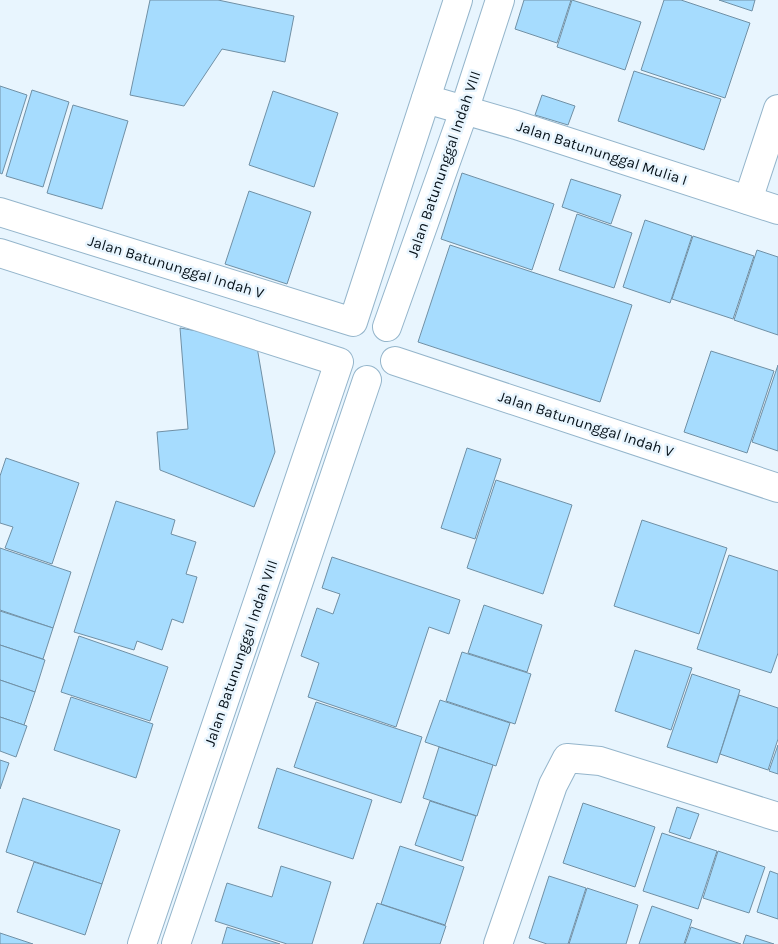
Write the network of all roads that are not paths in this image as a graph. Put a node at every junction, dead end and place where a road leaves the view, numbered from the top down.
1 (458, 0) edge
2 (500, 0) edge
3 (426, 99) junction
4 (778, 109) edge
5 (464, 111) junction
6 (748, 200) junction
7 (778, 210) edge
8 (0, 212) edge
9 (0, 253) edge
10 (353, 322) junction
11 (387, 327) junction
12 (395, 360) junction
13 (339, 362) junction
14 (367, 380) junction
15 (778, 488) edge
16 (778, 817) edge
17 (142, 944) edge
18 (176, 944) edge
19 (498, 944) edge

1 - 3 street
2 - 5 street, Jalan Batununggal Indah VIII
3 - 5 street, Jalan Batununggal Mulia I
3 - 10 street
4 - 6 street
5 - 6 street, Jalan Batununggal Mulia I
5 - 11 street, Jalan Batununggal Indah VIII
6 - 7 street, Jalan Batununggal Mulia I
8 - 10 street, Jalan Batununggal Indah V
9 - 13 street
10 - 11 street
10 - 13 street
11 - 12 street
12 - 14 street
12 - 15 street, Jalan Batununggal Indah V
13 - 14 street
13 - 17 street, Jalan Batununggal Indah VIII
14 - 18 street, Jalan Batununggal Indah VIII
16 - 19 street

